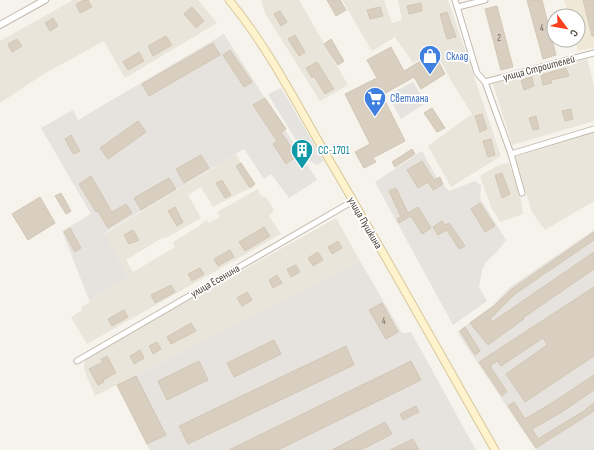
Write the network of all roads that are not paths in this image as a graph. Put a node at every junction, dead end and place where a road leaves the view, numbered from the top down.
1 (45, 0) edge
2 (228, 0) edge
3 (455, 0) edge
4 (485, 0) edge
5 (458, 7) junction
6 (0, 25) edge
7 (594, 53) edge
8 (485, 82) junction
9 (594, 129) edge
10 (511, 154) junction
11 (522, 193) dead end
12 (353, 201) junction
13 (77, 361) dead end
14 (495, 450) edge

1 - 6 street
2 - 12 main road, улица Пушкина
3 - 5 street
4 - 5 street
5 - 8 street
7 - 8 street, улица Строителей
8 - 10 street
9 - 10 street
10 - 11 street
12 - 13 street, улица Есенина
12 - 14 main road, улица Пушкина

